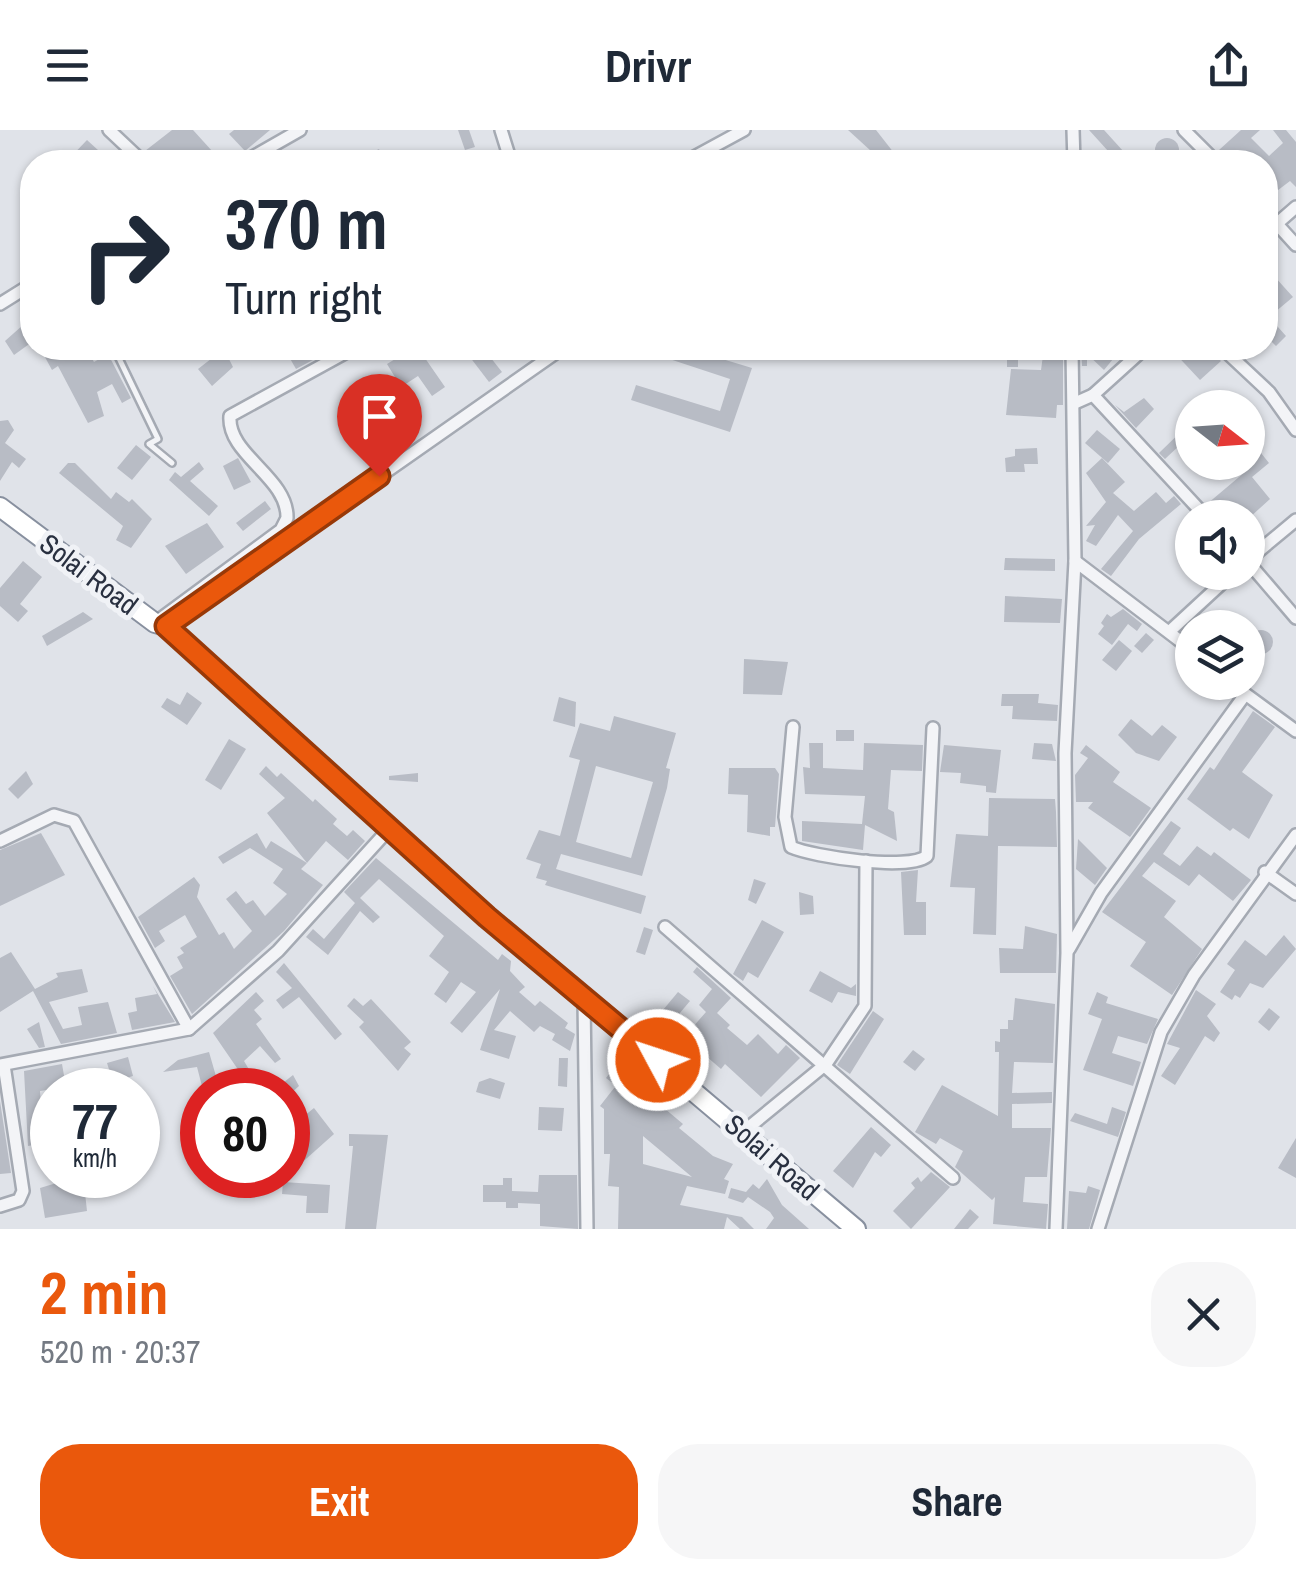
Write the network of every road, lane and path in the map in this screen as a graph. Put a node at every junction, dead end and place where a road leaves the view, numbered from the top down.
1 (109, 130) edge
2 (300, 130) edge
3 (744, 130) edge
4 (1184, 130) edge
5 (130, 150) edge
6 (275, 150) edge
7 (707, 150) edge
8 (1204, 150) edge
9 (1278, 225) edge
10 (1296, 246) edge
11 (120, 360) edge
12 (332, 360) edge
13 (545, 360) edge
14 (1073, 360) edge
15 (1132, 360) edge
16 (1235, 360) edge
17 (1093, 395) junction
18 (1075, 403) junction
19 (1296, 430) edge
20 (172, 463) dead end
21 (1190, 500) edge
22 (2, 511) edge
23 (1296, 520) edge
24 (1265, 546) edge
25 (1075, 562) junction
26 (1265, 581) edge
27 (1214, 590) edge
28 (1296, 618) edge
29 (160, 625) junction
30 (1170, 631) junction
31 (1175, 635) edge
32 (1241, 700) edge
33 (1250, 700) edge
34 (793, 727) dead end
35 (932, 728) dead end
36 (1296, 731) edge
37 (389, 829) junction
38 (1296, 835) edge
39 (0, 842) edge
40 (866, 861) junction
41 (1265, 872) junction
42 (1296, 894) edge
43 (665, 927) dead end
44 (1067, 952) junction
45 (584, 999) junction
46 (189, 1030) junction
47 (826, 1064) junction
48 (2, 1065) edge
49 (744, 1132) junction
50 (953, 1178) dead end
51 (0, 1206) edge
52 (587, 1229) edge
53 (856, 1229) edge
54 (1056, 1229) edge
55 (1098, 1229) edge

1 - 5 street
2 - 6 street
3 - 7 street
4 - 8 street
9 - 10 street
11 - 20 lane
12 - 29 street
13 - 29 street
14 - 18 street
15 - 17 street
16 - 19 street
17 - 18 street
17 - 21 street
18 - 25 street
22 - 29 highway, Solai Road
23 - 24 street
25 - 30 street
25 - 44 street
26 - 28 street
27 - 30 street
29 - 37 highway, Solai Road
30 - 31 street
32 - 44 street
33 - 36 street
34 - 40 street
35 - 40 street
37 - 45 highway, Solai Road
37 - 46 street
38 - 41 street
39 - 46 street
40 - 47 street
41 - 42 street
41 - 55 street
43 - 47 street
44 - 54 street
45 - 49 highway, Solai Road
45 - 52 street
46 - 48 street
47 - 49 street
47 - 50 street
48 - 51 street
49 - 53 highway, Solai Road

